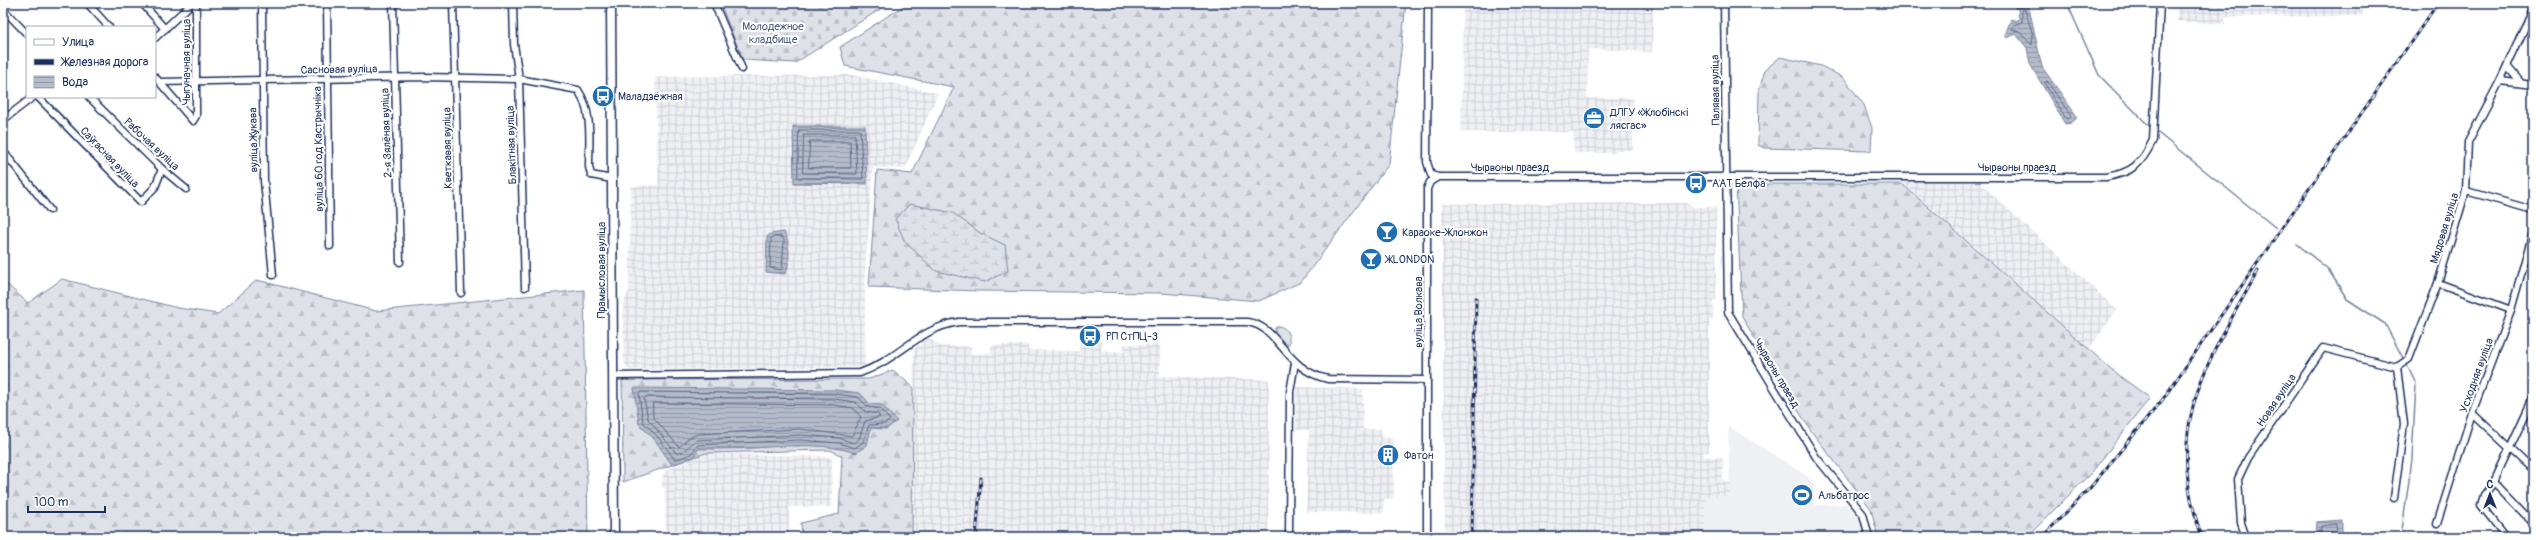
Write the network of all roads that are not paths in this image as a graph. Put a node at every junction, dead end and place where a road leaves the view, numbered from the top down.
1 (87, 3) edge
2 (142, 3) edge
3 (262, 3) edge
4 (327, 3) edge
5 (394, 3) edge
6 (454, 3) edge
7 (512, 3) edge
8 (611, 3) edge
9 (714, 3) edge
10 (1428, 3) edge
11 (1724, 3) edge
12 (2160, 3) edge
13 (192, 4) edge
14 (3, 9) edge
15 (2533, 10) edge
16 (108, 26) edge
17 (166, 29) junction
18 (26, 33) edge
19 (156, 37) edge
20 (2507, 66) junction
21 (742, 69) dead end
22 (156, 78) edge
23 (455, 78) junction
24 (326, 79) junction
25 (394, 79) junction
26 (519, 79) junction
27 (197, 80) junction
28 (262, 80) junction
29 (2500, 81) junction
30 (160, 82) junction
31 (2521, 83) junction
32 (2533, 85) edge
33 (32, 98) edge
34 (39, 98) edge
35 (90, 98) edge
36 (3, 120) edge
37 (3, 151) edge
38 (162, 169) junction
39 (1726, 176) junction
40 (1438, 177) junction
41 (612, 179) junction
42 (186, 189) dead end
43 (2466, 191) junction
44 (50, 210) dead end
45 (2533, 210) edge
46 (2533, 232) edge
47 (330, 246) dead end
48 (400, 262) dead end
49 (273, 276) dead end
50 (2438, 283) junction
51 (525, 287) dead end
52 (461, 293) dead end
53 (2510, 310) junction
54 (1295, 363) junction
55 (2397, 367) junction
56 (613, 376) junction
57 (1427, 380) junction
58 (2533, 398) edge
59 (2472, 413) junction
60 (2509, 448) junction
61 (2533, 470) edge
62 (2494, 482) junction
63 (2394, 498) dead end
64 (2533, 523) edge
65 (2437, 524) dead end
66 (614, 537) edge
67 (1289, 537) edge
68 (1428, 537) edge
69 (1869, 537) edge
70 (2246, 537) edge
71 (2506, 537) edge

1 - 16 street
2 - 17 street
3 - 28 street, вуліца Жукава
4 - 24 street, вуліца 60 год Кастрычніка
5 - 25 street, 2-я Зялёная вуліца
6 - 23 street, Кветкавая вуліца
7 - 26 street, Блакітная вуліца
8 - 41 main road, Прамысловая вуліца
9 - 21 street
10 - 40 street
11 - 39 street, Палявая вуліца
12 - 39 street, Чырвоны праезд
13 - 17 street
13 - 27 street, Чыгуначная вуліца
14 - 18 street
15 - 20 street
17 - 19 street
20 - 29 street, Мядовая вуліца
20 - 31 street
22 - 30 street
23 - 25 street, Сасновая вуліца
23 - 26 street, Сасновая вуліца
23 - 52 street, Кветкавая вуліца
24 - 25 street, Сасновая вуліца
24 - 28 street, Сасновая вуліца
24 - 47 street, вуліца 60 год Кастрычніка
25 - 48 street, 2-я Зялёная вуліца
26 - 41 street, Сасновая вуліца
26 - 51 street, Блакітная вуліца
27 - 28 street, Сасновая вуліца
27 - 30 street, Сасновая вуліца
27 - 30 street, Чыгуначная вуліца
28 - 49 street, вуліца Жукава
29 - 31 street
29 - 43 street, Мядовая вуліца
31 - 32 street
33 - 36 street
34 - 38 street, Саўгасная вуліца
35 - 38 street, Рабочая вуліца
37 - 44 street
38 - 42 street, Рабочая вуліца
39 - 40 street, Чырвоны праезд
39 - 69 street, Чырвоны праезд
40 - 57 street, вуліца Волкава
41 - 56 main road, Прамысловая вуліца
43 - 45 street
43 - 50 street, Мядовая вуліца
46 - 53 street, Усходняя вуліца
50 - 53 street
50 - 55 street, Мядовая вуліца
53 - 59 street, Усходняя вуліца
54 - 56 street
54 - 57 street
54 - 67 street
55 - 63 street
55 - 70 street, Новая вуліца
56 - 66 main road, Прамысловая вуліца
57 - 68 street, вуліца Волкава
58 - 60 street
59 - 60 street
59 - 65 street, Усходняя вуліца
60 - 61 street
60 - 62 street
62 - 64 street
62 - 71 street

